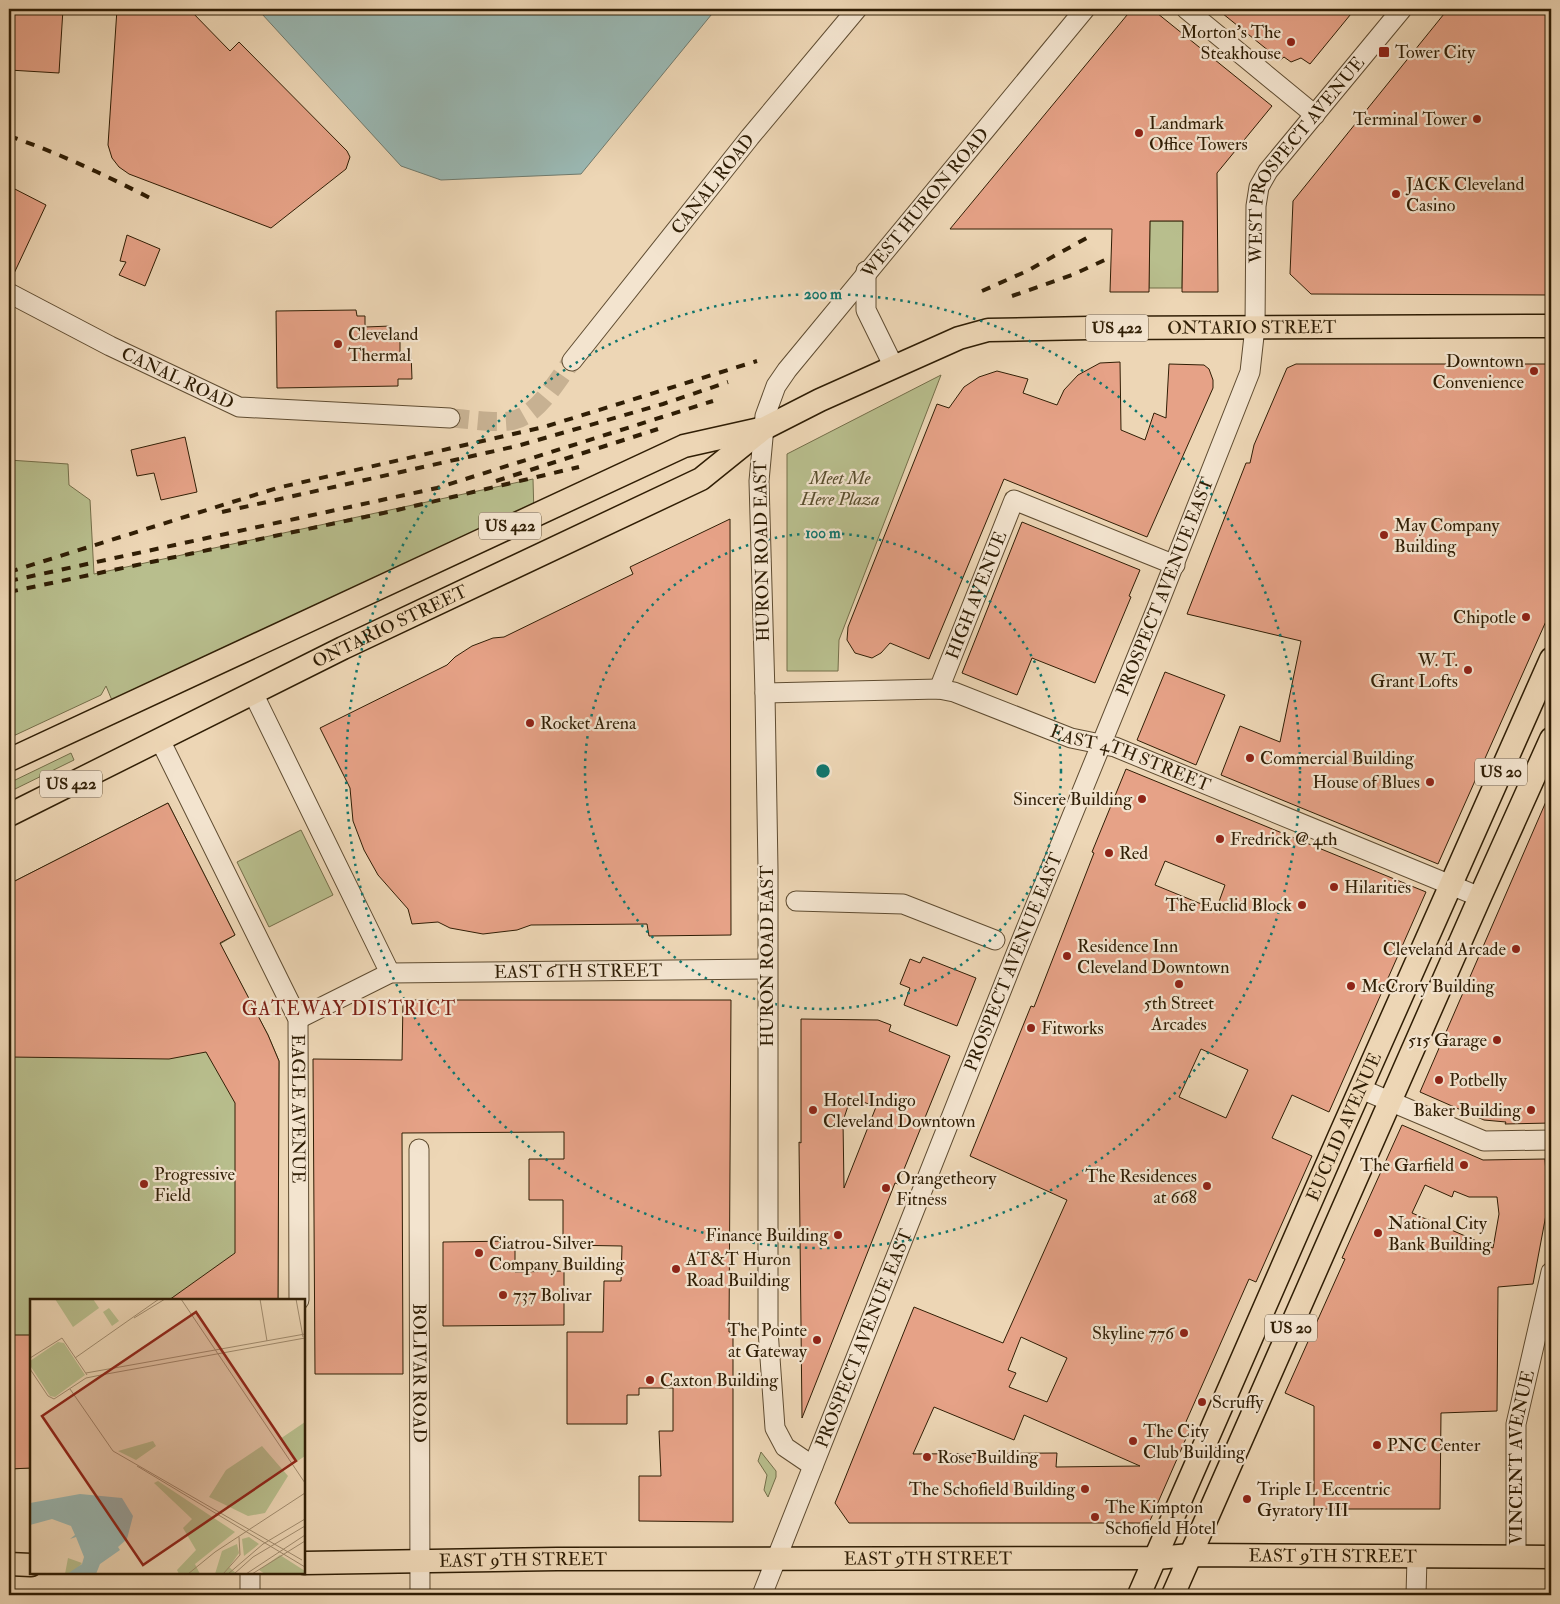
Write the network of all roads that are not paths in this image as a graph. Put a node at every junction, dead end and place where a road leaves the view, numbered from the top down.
1 (856, 9) edge
2 (1085, 9) edge
3 (1186, 9) edge
4 (1402, 9) edge
5 (1315, 115) junction
6 (866, 271) junction
7 (9, 293) edge
8 (1551, 326) edge
9 (1255, 327) junction
10 (572, 361) tunnel mouth
11 (894, 367) junction
12 (450, 418) tunnel mouth
13 (763, 429) junction
14 (1174, 565) junction
15 (1551, 660) edge
16 (939, 689) junction
17 (253, 693) junction
18 (765, 693) junction
19 (1551, 739) edge
20 (160, 740) junction
21 (1102, 744) junction
22 (9, 760) edge
23 (9, 815) edge
24 (1452, 884) junction
25 (1480, 897) junction
26 (796, 901) dead end
27 (995, 940) dead end
28 (767, 969) junction
29 (390, 973) junction
30 (298, 1019) junction
31 (1361, 1089) junction
32 (1390, 1101) junction
33 (1551, 1140) edge
34 (419, 1149) dead end
35 (1551, 1272) edge
36 (299, 1299) edge
37 (813, 1466) junction
38 (1191, 1556) junction
39 (1516, 1557) junction
40 (1551, 1557) edge
41 (1156, 1558) junction
42 (1417, 1558) junction
43 (776, 1560) junction
44 (421, 1562) junction
45 (305, 1563) edge
46 (9, 1564) edge
47 (30, 1565) edge
48 (250, 1574) edge
49 (250, 1595) edge
50 (420, 1595) edge
51 (762, 1595) edge
52 (1139, 1595) edge
53 (1173, 1595) edge
54 (1416, 1595) edge

1 - 10 street, CANAL ROAD
2 - 6 street, WEST HURON ROAD
3 - 5 street
4 - 5 street, WEST PROSPECT AVENUE
5 - 9 street, WEST PROSPECT AVENUE
6 - 11 street
6 - 13 street, WEST HURON ROAD
7 - 12 street, CANAL ROAD
8 - 9 main road, ONTARIO STREET / US 422
9 - 11 main road, ONTARIO STREET / US 422
9 - 14 street, PROSPECT AVENUE EAST
11 - 13 main road, ONTARIO STREET / US 422
13 - 17 main road, ONTARIO STREET / US 422
13 - 18 street, HURON ROAD EAST
13 - 22 main road, ONTARIO STREET / US 422
14 - 16 street, HIGH AVENUE
14 - 21 street, PROSPECT AVENUE EAST
15 - 24 main road, EUCLID AVENUE / US 20
16 - 18 street, EAST 4TH STREET
16 - 21 street, EAST 4TH STREET
17 - 20 main road, ONTARIO STREET / US 422
17 - 29 street
18 - 28 street, HURON ROAD EAST
19 - 25 main road, EUCLID AVENUE / US 20
20 - 23 main road, ONTARIO STREET / US 422
20 - 30 street, EAGLE AVENUE
21 - 24 street, EAST 4TH STREET
21 - 37 street, PROSPECT AVENUE EAST
24 - 25 street, EAST 4TH STREET
24 - 31 main road, EUCLID AVENUE / US 20
25 - 32 main road, EUCLID AVENUE / US 20
26 - 27 street
28 - 29 street, EAST 6TH STREET
28 - 37 street, HURON ROAD EAST
29 - 30 street, EAST 6TH STREET
30 - 36 street, EAGLE AVENUE
31 - 32 street
31 - 41 main road, EUCLID AVENUE / US 20
32 - 33 street
32 - 38 main road, EUCLID AVENUE / US 20
34 - 44 street, BOLIVAR ROAD
35 - 39 street, VINCENT AVENUE
37 - 43 street, PROSPECT AVENUE EAST
38 - 41 main road, EAST 9TH STREET
38 - 42 main road, EAST 9TH STREET
38 - 53 main road, EUCLID AVENUE / US 20
39 - 40 main road, EAST 9TH STREET
39 - 42 main road, EAST 9TH STREET
41 - 43 main road, EAST 9TH STREET
41 - 52 main road, EUCLID AVENUE / US 20
42 - 54 street
43 - 44 main road, EAST 9TH STREET
43 - 51 street, PROSPECT AVENUE EAST
44 - 45 main road, EAST 9TH STREET
44 - 50 street, BOLIVAR ROAD
46 - 47 main road
48 - 49 street

